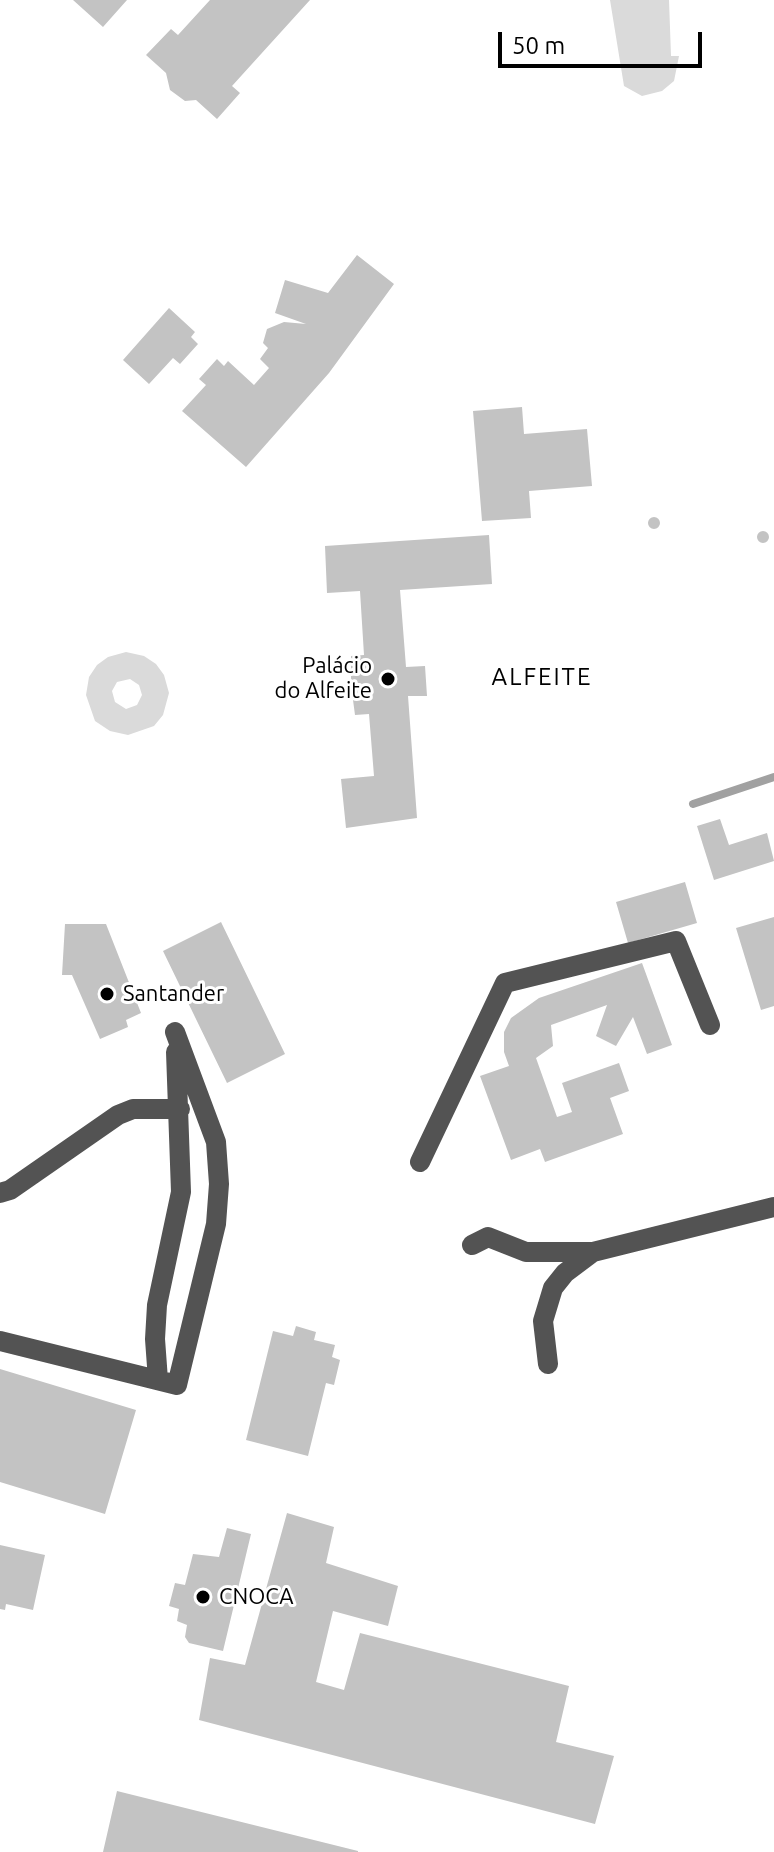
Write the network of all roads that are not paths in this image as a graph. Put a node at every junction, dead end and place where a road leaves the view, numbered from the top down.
1 (710, 1025) dead end
2 (180, 1109) junction
3 (420, 1162) dead end
4 (0, 1193) edge
5 (774, 1207) edge
6 (472, 1245) dead end
7 (593, 1252) junction
8 (0, 1341) edge
9 (548, 1364) dead end
10 (168, 1382) junction

1 - 3 lane
2 - 4 lane
2 - 10 lane
2 - 10 lane
5 - 7 lane
6 - 7 lane
7 - 9 lane
8 - 10 lane

